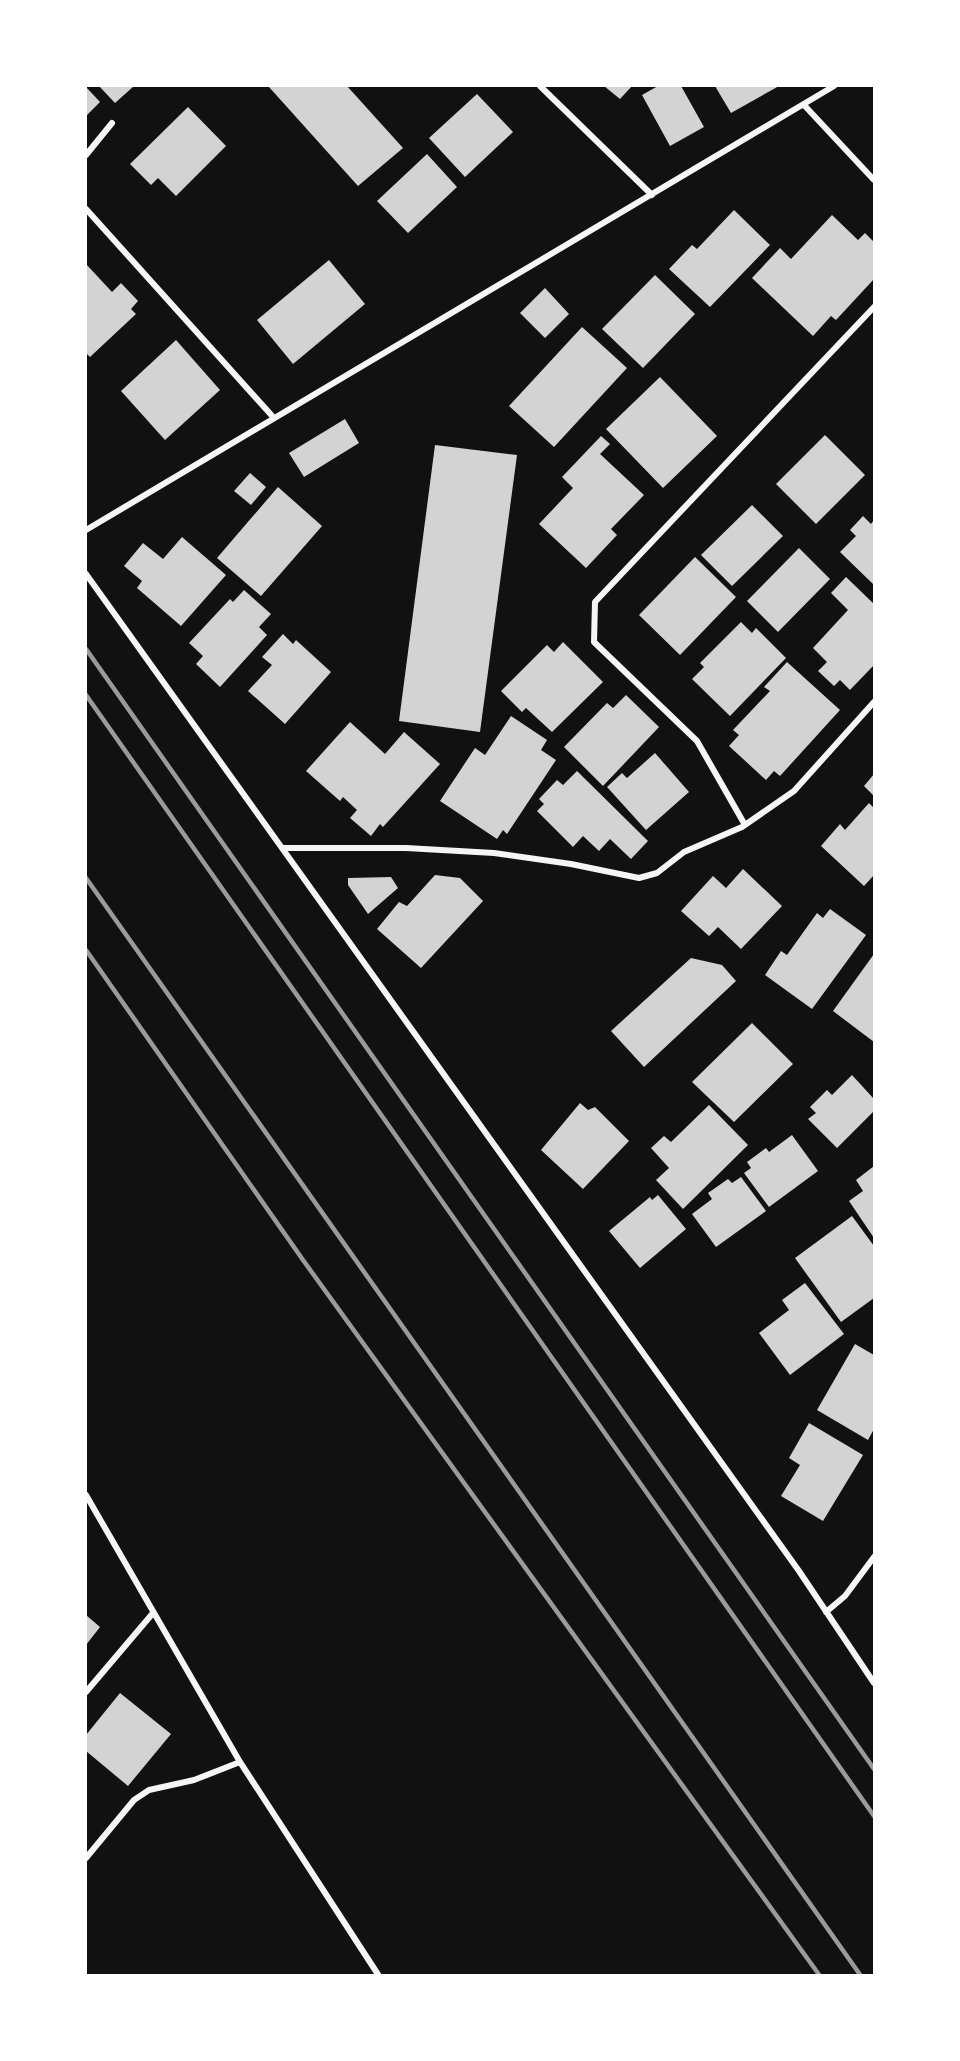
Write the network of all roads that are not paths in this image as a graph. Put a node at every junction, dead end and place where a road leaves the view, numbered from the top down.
1 (540, 86) edge
2 (834, 86) edge
3 (804, 105) junction
4 (111, 123) dead end
5 (86, 155) edge
6 (874, 180) edge
7 (652, 195) junction
8 (86, 209) edge
9 (874, 307) edge
10 (274, 418) junction
11 (86, 530) edge
12 (86, 574) edge
13 (874, 702) edge
14 (745, 825) junction
15 (284, 848) junction
16 (86, 1495) edge
17 (874, 1557) edge
18 (826, 1612) junction
19 (153, 1613) junction
20 (874, 1683) edge
21 (86, 1692) edge
22 (240, 1762) junction
23 (86, 1858) edge
24 (379, 1976) edge

1 - 7 street
2 - 3 street
3 - 6 street
3 - 7 street
4 - 5 street
7 - 10 street
8 - 10 street
9 - 14 street
10 - 11 street
12 - 15 street
13 - 14 street
14 - 15 street
15 - 18 street
16 - 19 street
17 - 18 street
18 - 20 street
19 - 21 street
19 - 22 street
22 - 23 street
22 - 24 street

